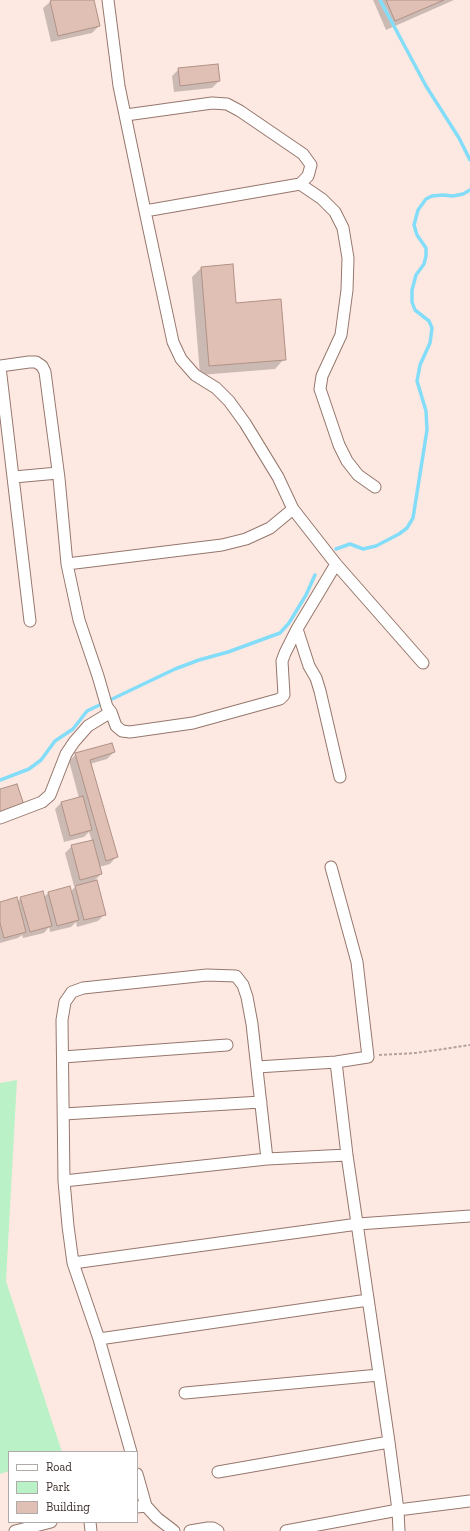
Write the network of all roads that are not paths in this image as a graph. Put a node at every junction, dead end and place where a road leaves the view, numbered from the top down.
1 (108, 0) edge
2 (126, 115) junction
3 (300, 184) junction
4 (144, 211) junction
5 (0, 367) edge
6 (58, 473) junction
7 (14, 477) junction
8 (376, 488) dead end
9 (293, 509) junction
10 (68, 564) junction
11 (336, 564) junction
12 (30, 620) dead end
13 (297, 629) junction
14 (423, 663) dead end
15 (109, 710) junction
16 (340, 777) dead end
17 (0, 818) edge
18 (331, 868) dead end
19 (226, 1045) dead end
20 (63, 1057) junction
21 (336, 1062) junction
22 (257, 1067) junction
23 (261, 1102) junction
24 (64, 1114) junction
25 (347, 1155) junction
26 (267, 1160) junction
27 (64, 1181) junction
28 (470, 1216) edge
29 (358, 1224) junction
30 (73, 1263) junction
31 (368, 1300) junction
32 (99, 1339) junction
33 (379, 1376) junction
34 (185, 1393) dead end
35 (389, 1442) junction
36 (131, 1451) edge
37 (218, 1472) dead end
38 (138, 1480) edge
39 (470, 1501) edge
40 (142, 1506) edge
41 (398, 1510) junction
42 (46, 1523) edge
43 (15, 1531) edge
44 (174, 1531) edge
45 (190, 1531) edge
46 (218, 1531) edge
47 (286, 1531) edge
48 (399, 1531) edge

1 - 2 street
2 - 3 street
2 - 4 street
3 - 4 street
3 - 8 street
4 - 9 street
5 - 6 street
5 - 7 street
6 - 7 street
6 - 10 street
7 - 12 street
9 - 10 street
9 - 11 street
10 - 15 street
11 - 13 street
11 - 14 street
13 - 15 street
13 - 16 street
15 - 17 street
18 - 21 street
19 - 20 street
20 - 22 street
20 - 24 street
21 - 22 street
21 - 25 street
22 - 23 street
23 - 24 street
23 - 26 street
24 - 27 street
25 - 26 street
25 - 29 street
26 - 27 street
27 - 30 street
28 - 29 street
29 - 30 street
29 - 31 street
30 - 32 street
31 - 32 street
31 - 33 street
32 - 36 street
33 - 34 street
33 - 35 street
35 - 37 street
35 - 41 street
38 - 40 street
39 - 41 street
40 - 44 street
41 - 47 street
41 - 48 street
42 - 43 street
45 - 46 street

